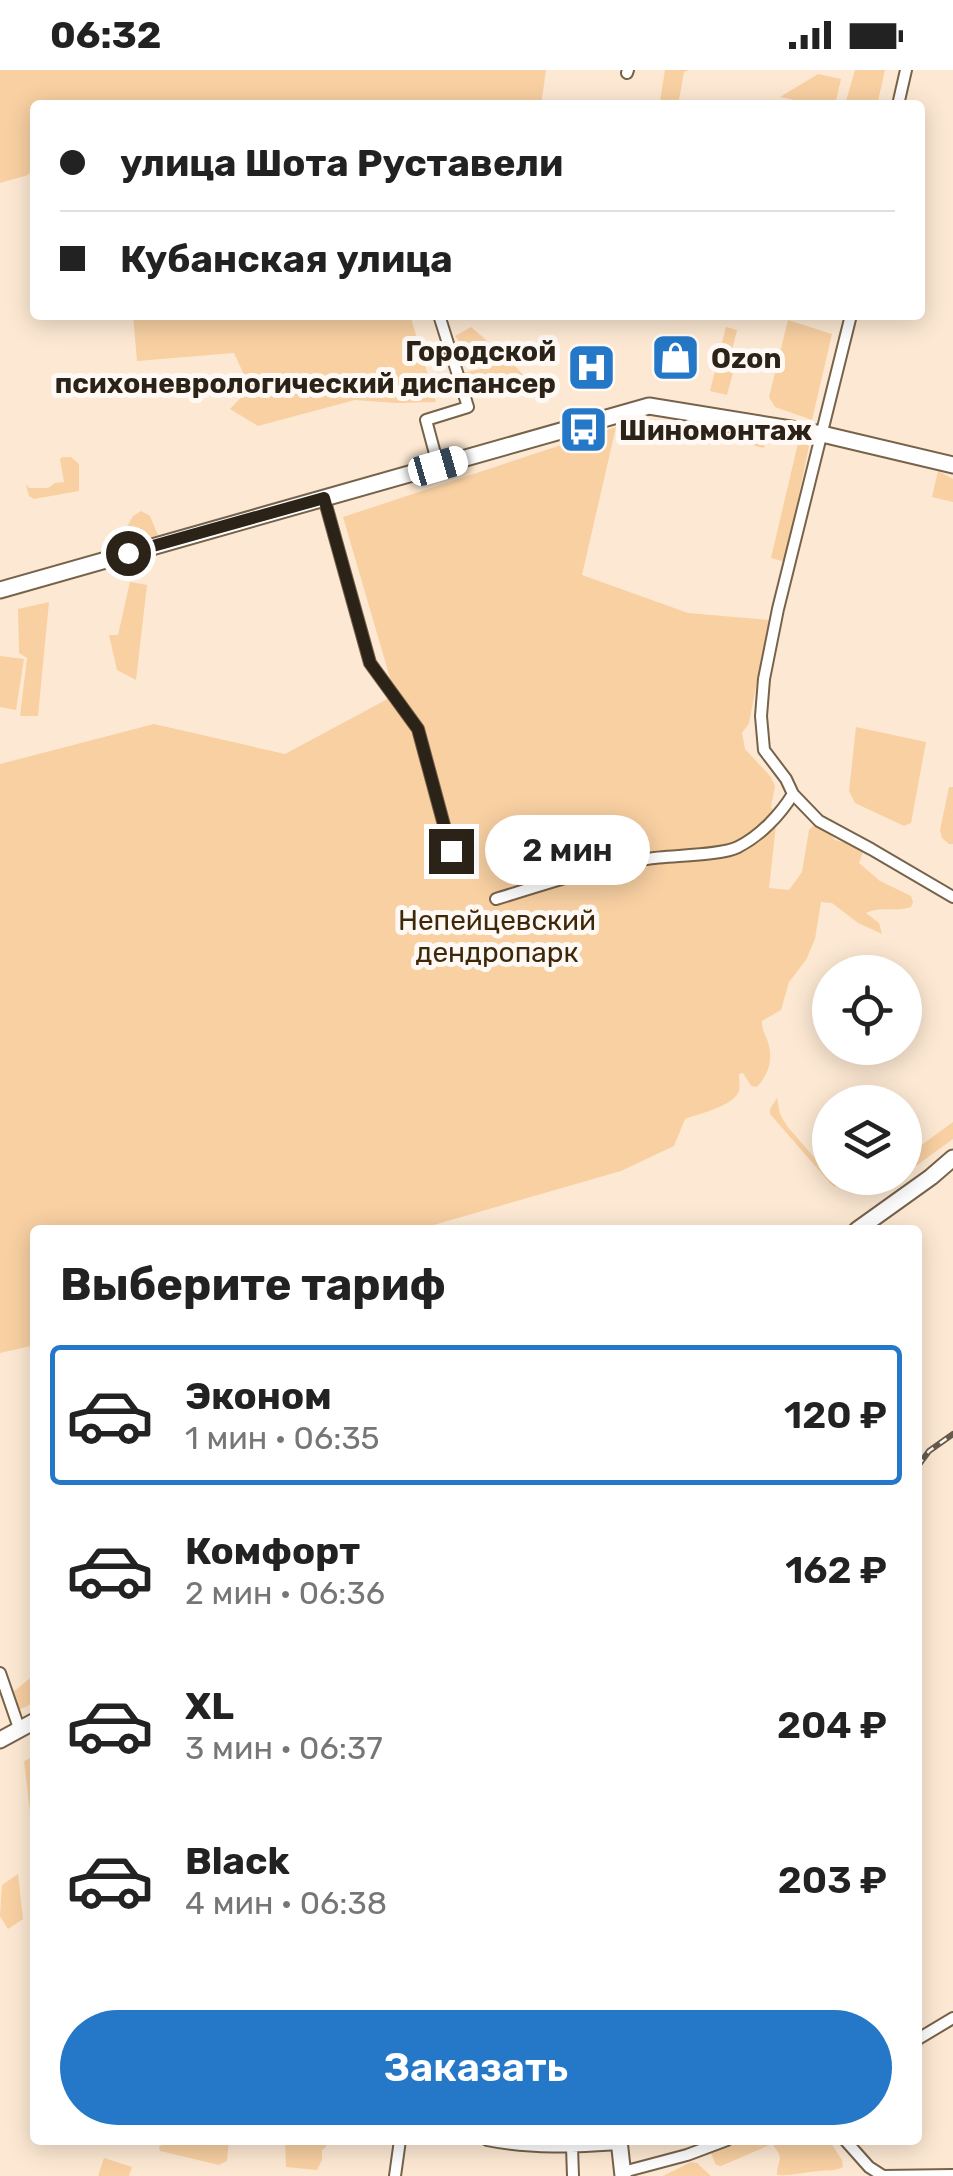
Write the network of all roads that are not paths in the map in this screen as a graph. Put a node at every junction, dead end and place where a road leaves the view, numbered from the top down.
1 (906, 70) edge
2 (899, 100) edge
3 (441, 320) edge
4 (850, 320) edge
5 (822, 434) junction
6 (953, 465) edge
7 (438, 466) junction
8 (324, 498) junction
9 (0, 590) edge
10 (793, 794) junction
11 (451, 851) dead end
12 (953, 897) edge
13 (496, 899) dead end
14 (953, 1158) edge
15 (864, 1225) edge
16 (0, 1673) edge
17 (30, 1723) edge
18 (19, 1728) junction
19 (0, 1740) edge
20 (953, 2018) edge
21 (922, 2037) edge
22 (399, 2145) edge
23 (546, 2145) edge
24 (591, 2145) edge
25 (621, 2145) edge
26 (713, 2145) edge
27 (849, 2145) edge
28 (572, 2147) junction
29 (629, 2174) edge
30 (953, 2175) edge
31 (396, 2176) edge
32 (573, 2176) edge

1 - 2 street
3 - 7 street
4 - 5 street
5 - 6 street
5 - 7 street
5 - 10 street
7 - 8 street
8 - 9 street
8 - 11 street
10 - 12 street
10 - 13 street
14 - 15 street
16 - 18 street
17 - 18 street
18 - 19 street
20 - 21 street
22 - 31 street
23 - 28 street
24 - 28 street
25 - 29 street
26 - 29 street
27 - 30 street
28 - 32 street

